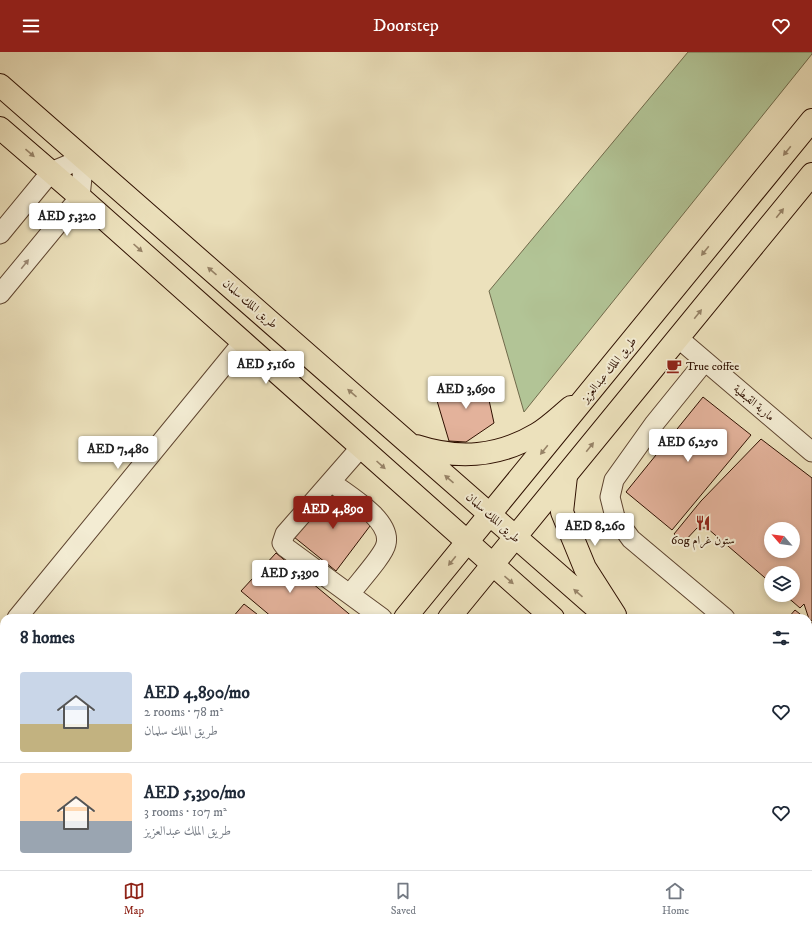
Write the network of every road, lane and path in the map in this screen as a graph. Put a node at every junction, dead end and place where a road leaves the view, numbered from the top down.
1 (0, 85) edge
2 (812, 120) edge
3 (0, 128) edge
4 (84, 158) junction
5 (51, 172) junction
6 (812, 174) edge
7 (80, 197) junction
8 (0, 234) edge
9 (0, 294) edge
10 (678, 338) junction
11 (243, 342) junction
12 (705, 362) junction
13 (592, 390) junction
14 (409, 444) junction
15 (361, 447) junction
16 (812, 452) edge
17 (566, 476) junction
18 (331, 482) junction
19 (490, 515) junction
20 (516, 538) junction
21 (467, 542) junction
22 (492, 565) junction
23 (350, 594) junction
24 (20, 614) edge
25 (377, 614) edge
26 (408, 614) edge
27 (452, 614) edge
28 (548, 614) edge
29 (603, 614) edge
30 (614, 614) edge
31 (720, 614) edge

1 - 4 main road, طريق الملك سلمان
2 -> 13 main road, طريق الملك عبدالعزيز
3 -> 5 main road
4 - 5 street
4 - 7 street
14 -> 4 main road, طريق الملك سلمان
5 - 7 main road
5 - 8 street
10 -> 6 main road
9 -> 7 street
7 -> 11 main road
10 - 12 street, مارية القبطية
17 -> 10 main road
11 - 15 main road
11 - 24 street
12 - 16 street, مارية القبطية
12 - 31 street
13 - 14 main road
13 -> 19 main road, طريق الملك عبدالعزيز
19 -> 14 main road, طريق الملك سلمان
15 - 18 street
15 -> 21 main road
17 - 20 main road
17 - 30 main road
18 - 23 street
18 - 23 street
19 - 20 main road, طريق الملك سلمان
19 - 21 main road, طريق الملك عبدالعزيز
20 - 22 main road
29 -> 20 main road, طريق الملك سلمان
21 - 22 main road
21 -> 26 main road, طريق الملك عبدالعزيز
22 - 27 main road
22 -> 28 main road
23 - 25 street

